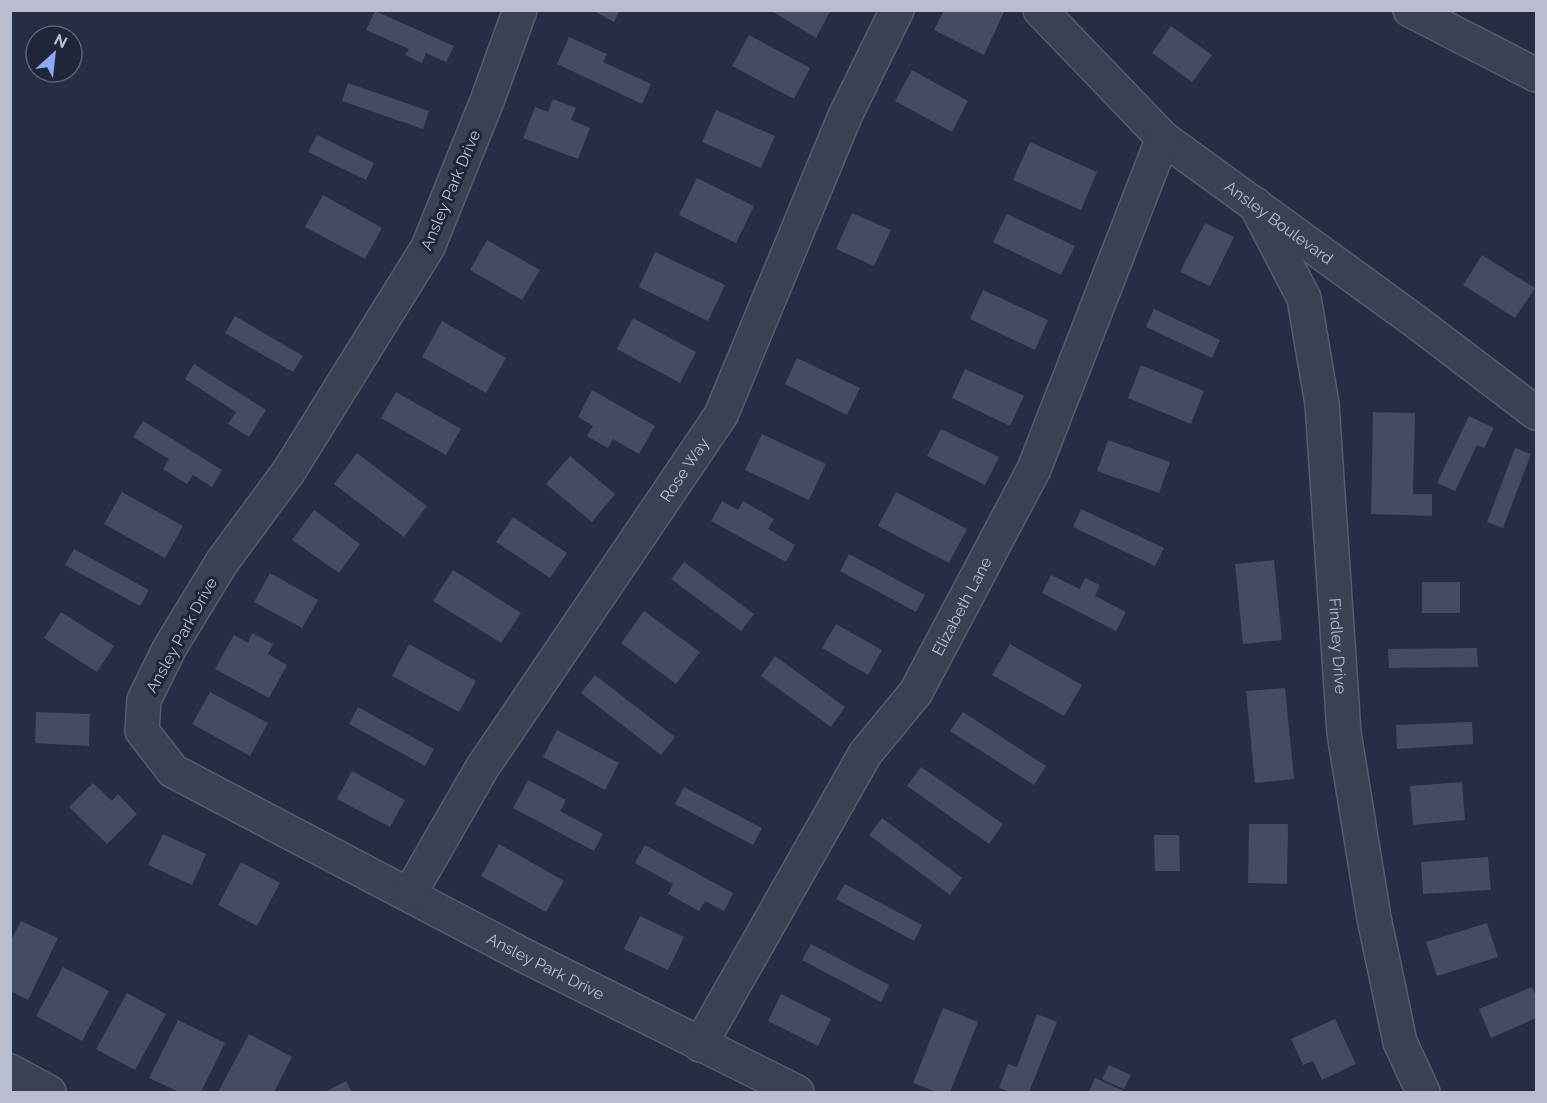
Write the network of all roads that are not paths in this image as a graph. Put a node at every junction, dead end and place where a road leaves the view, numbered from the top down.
1 (520, 10) edge
2 (897, 10) edge
3 (1040, 10) edge
4 (1410, 10) edge
5 (1536, 75) edge
6 (1163, 138) junction
7 (1255, 204) junction
8 (1536, 413) edge
9 (409, 895) junction
10 (700, 1045) junction
11 (10, 1071) edge
12 (49, 1092) edge
13 (797, 1092) edge
14 (1423, 1092) edge

1 - 9 street, Ansley Park Drive
2 - 9 street, Rose Way
3 - 6 street, Ansley Boulevard
4 - 5 street
6 - 7 street, Ansley Boulevard
6 - 10 street, Elizabeth Lane
7 - 8 street, Ansley Boulevard
7 - 14 street, Findley Drive
9 - 10 street, Ansley Park Drive
10 - 13 street, Ansley Park Drive
11 - 12 street

